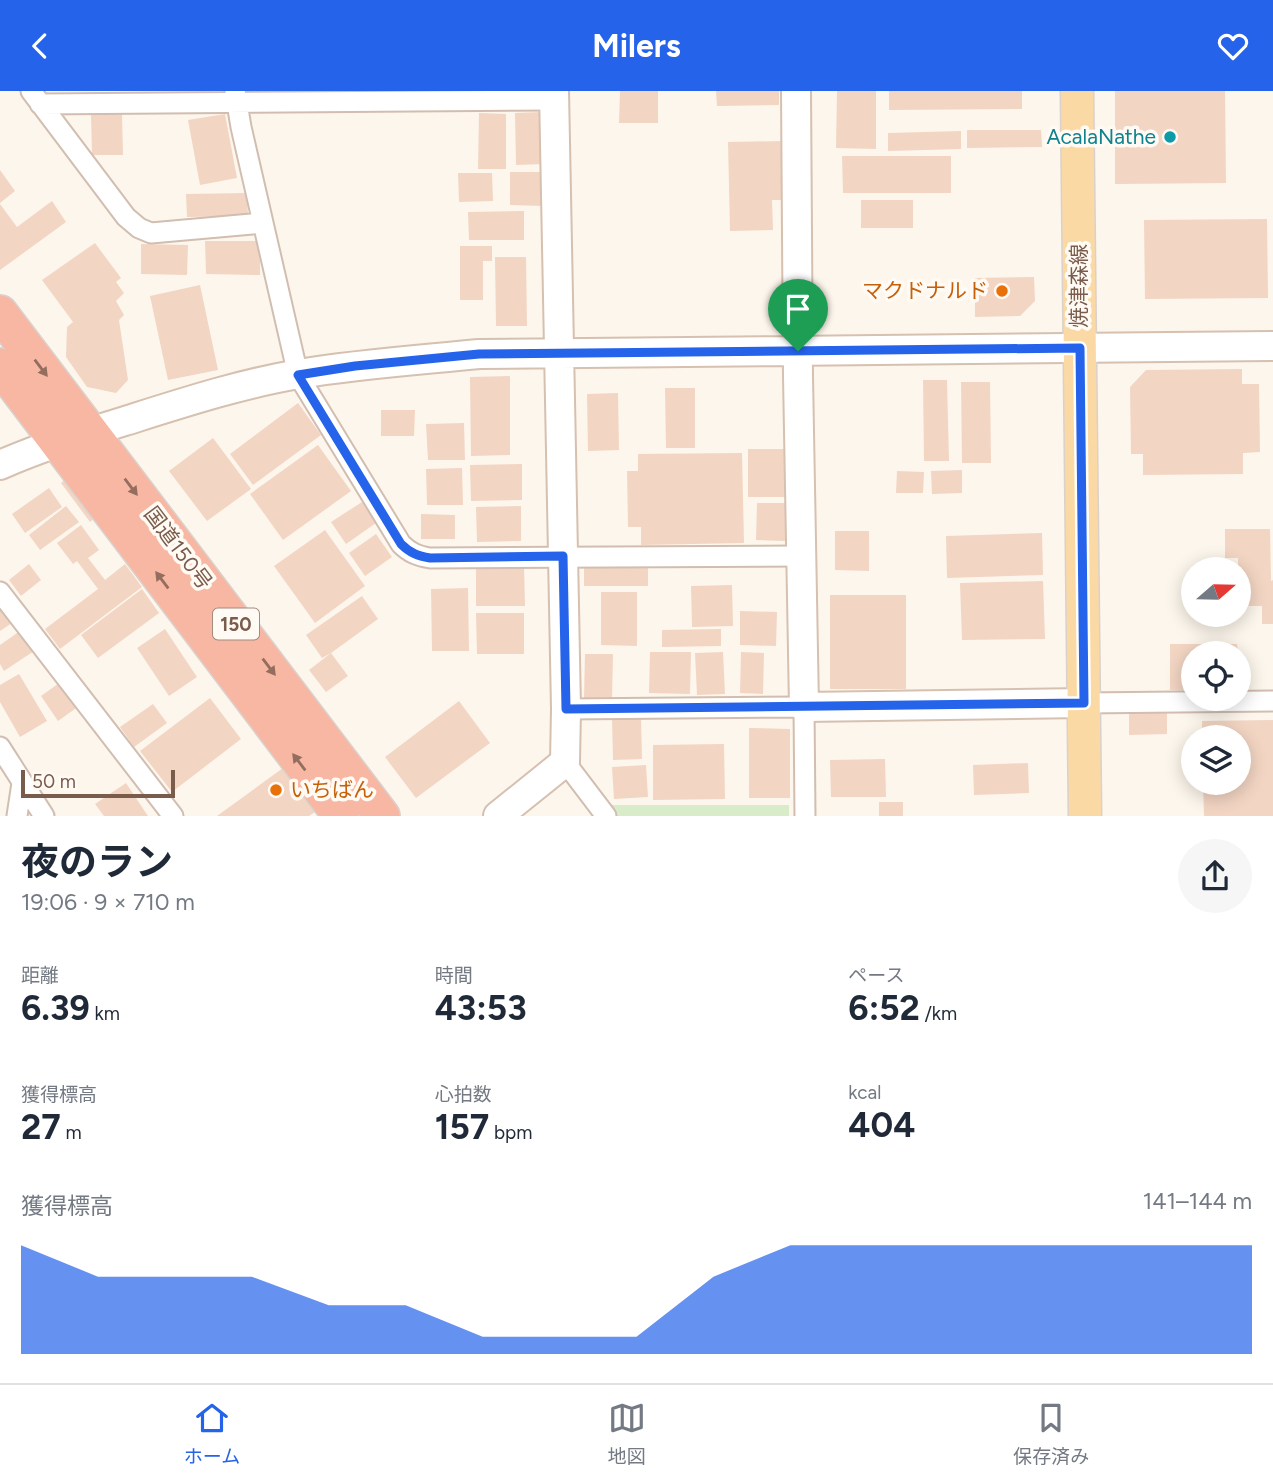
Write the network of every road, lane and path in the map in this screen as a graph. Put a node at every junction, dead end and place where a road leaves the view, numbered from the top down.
1 (796, 91) edge
2 (1077, 91) edge
3 (554, 95) edge
4 (235, 96) edge
5 (36, 97) edge
6 (263, 223) junction
7 (0, 313) edge
8 (1273, 346) edge
9 (1080, 348) junction
10 (798, 351) junction
11 (559, 353) junction
12 (0, 366) edge
13 (298, 375) junction
14 (74, 437) junction
15 (0, 465) edge
16 (563, 556) junction
17 (800, 556) junction
18 (0, 591) edge
19 (1273, 701) edge
20 (1084, 703) junction
21 (804, 707) junction
22 (566, 709) junction
23 (0, 747) edge
24 (565, 762) junction
25 (22, 783) junction
26 (17, 816) edge
27 (44, 816) edge
28 (173, 816) edge
29 (341, 816) edge
30 (382, 816) edge
31 (498, 816) edge
32 (606, 816) edge
33 (805, 816) edge
34 (1085, 816) edge

1 - 10 street
2 - 9 main road, 焼津森線
3 - 4 street
3 - 11 street
4 - 5 street
4 - 6 street
5 - 6 street
6 - 13 street
7 -> 14 highway, 国道150号 / 150
8 - 9 street
9 - 10 street
9 - 20 main road, 焼津森線
10 - 11 street
10 - 17 street
11 - 13 street
11 - 16 street
12 - 14 highway, 国道150号 / 150
13 - 14 street
13 - 16 street
14 - 15 street
29 -> 14 highway, 国道150号 / 150
14 -> 30 highway, 国道150号 / 150
16 - 17 street
16 - 22 street
17 - 21 street
18 - 28 street
19 - 20 street
20 - 21 street
20 - 34 main road, 焼津森線
21 - 22 street
21 - 33 street
22 - 24 street
23 - 25 street
24 - 31 street
24 - 32 street
25 - 26 street
25 - 27 street

